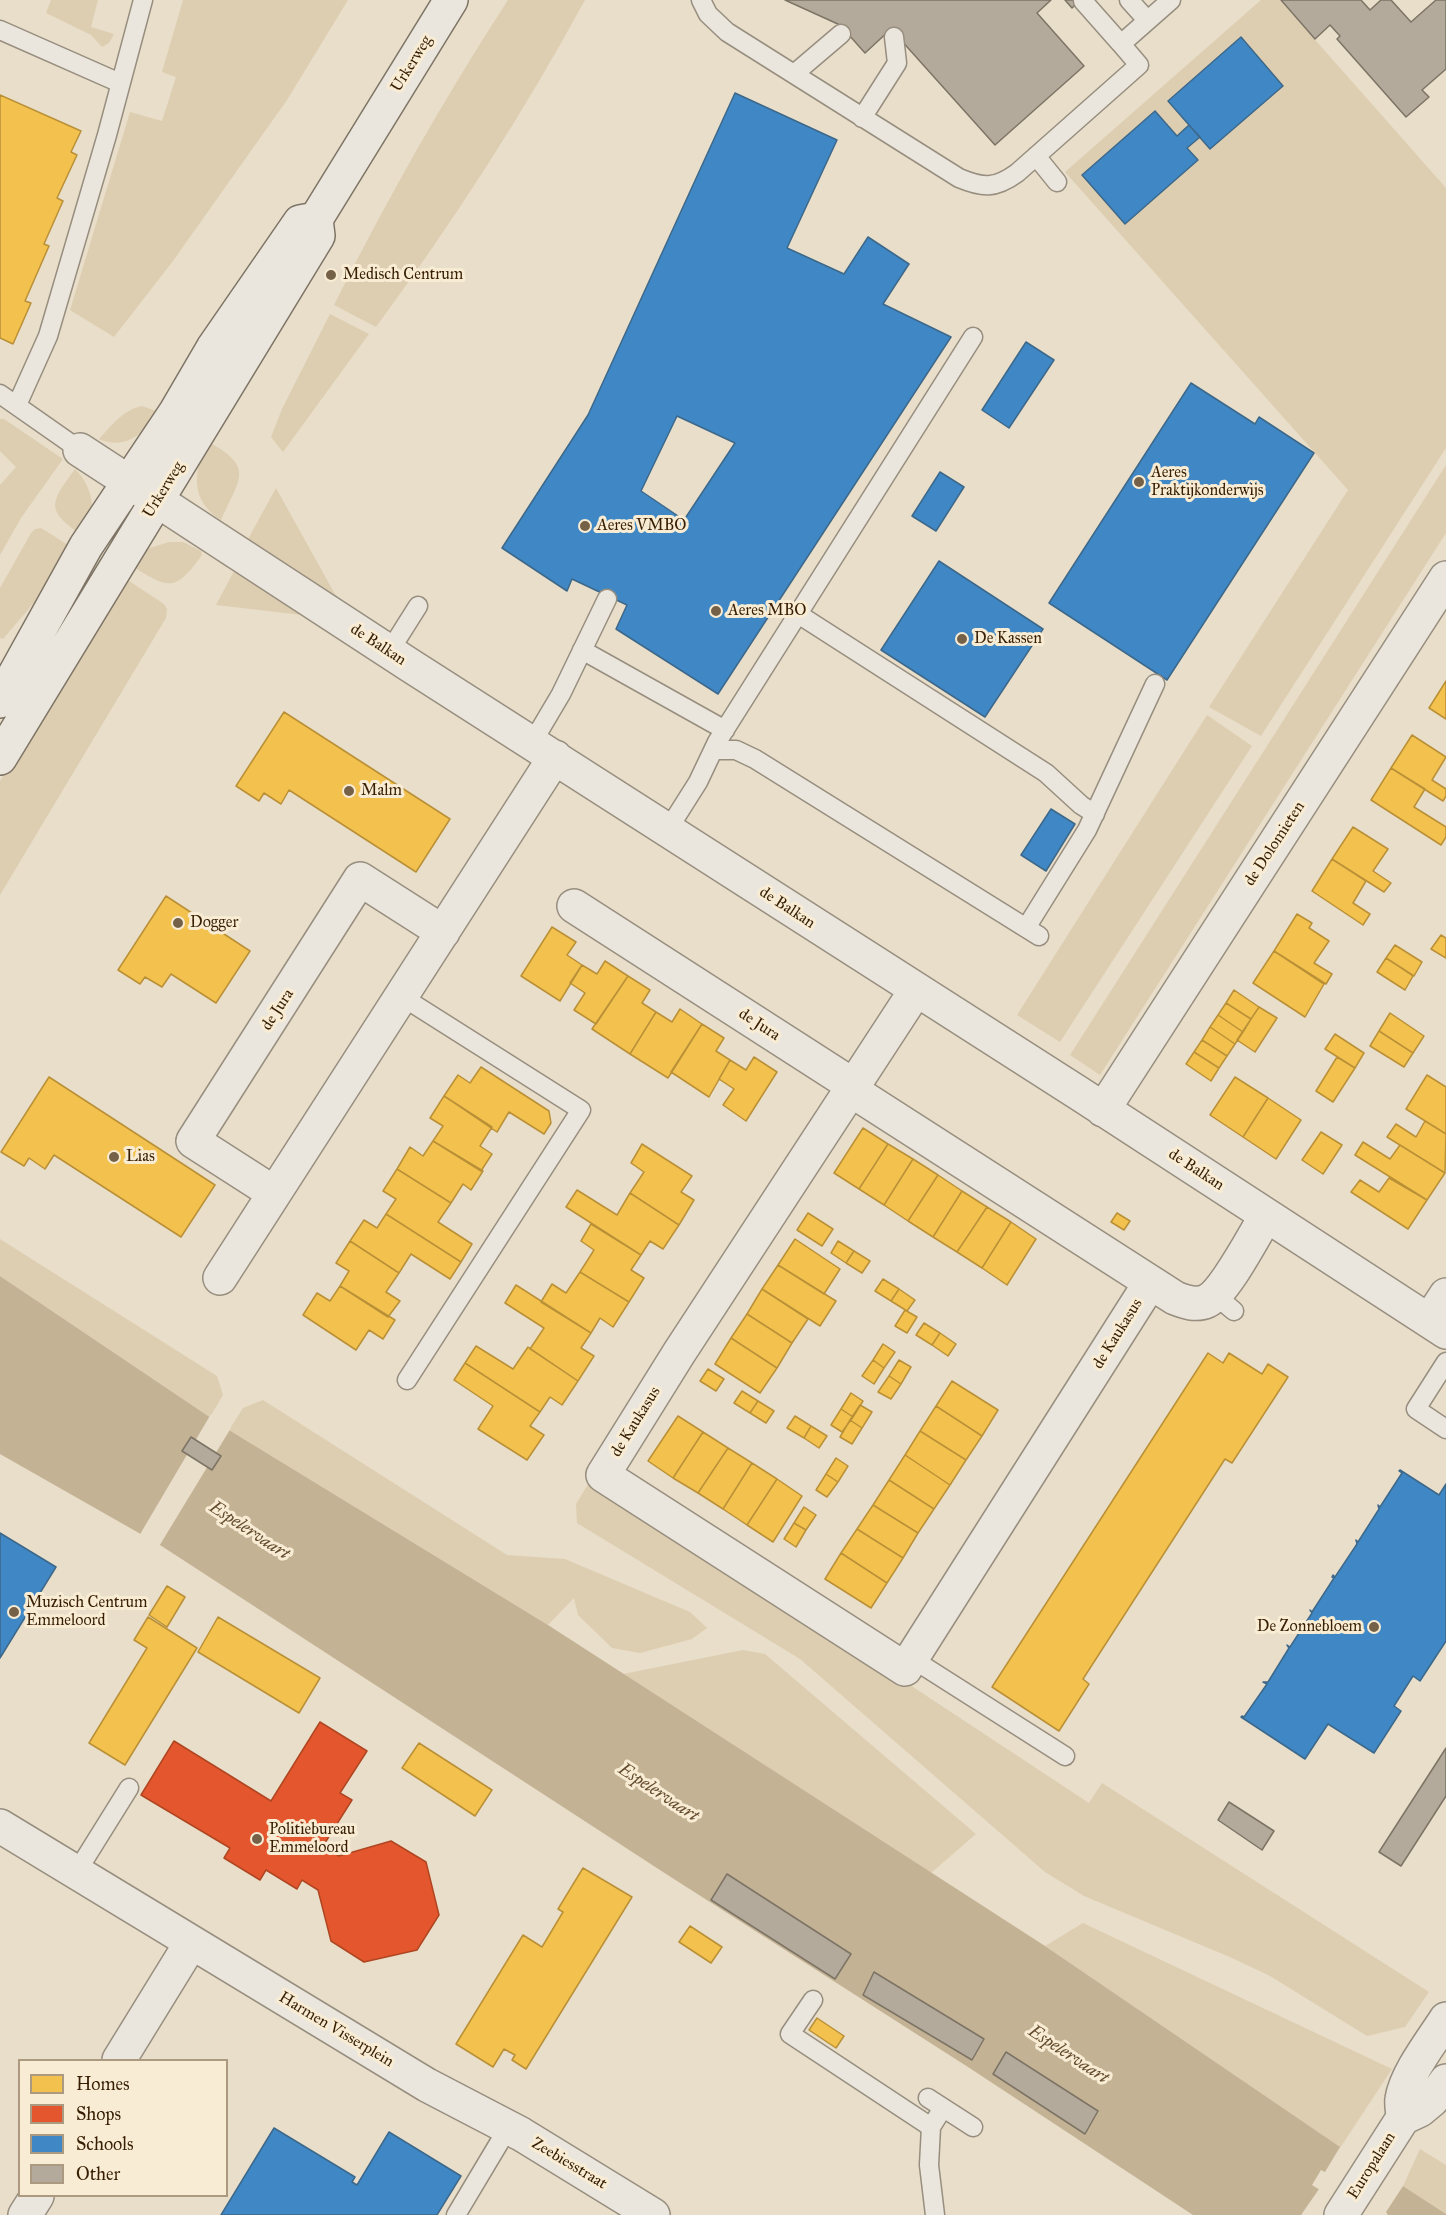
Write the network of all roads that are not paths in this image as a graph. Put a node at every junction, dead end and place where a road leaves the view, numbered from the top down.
1 (143, 0) edge
2 (451, 0) edge
3 (701, 0) edge
4 (1129, 0) edge
5 (1171, 0) edge
6 (1083, 1) edge
7 (1147, 20) junction
8 (0, 30) edge
9 (841, 34) dead end
10 (894, 37) dead end
11 (1121, 44) junction
12 (794, 74) junction
13 (120, 83) junction
14 (862, 117) junction
15 (1036, 156) junction
16 (1057, 182) dead end
17 (316, 219) junction
18 (973, 337) dead end
19 (0, 394) edge
20 (17, 405) junction
21 (80, 450) joint
22 (128, 483) junction
23 (156, 501) junction
24 (1446, 578) edge
25 (607, 599) dead end
26 (418, 606) dead end
27 (798, 614) junction
28 (582, 650) junction
29 (389, 652) junction
30 (1155, 684) dead end
31 (0, 701) edge
32 (725, 730) junction
33 (543, 750) junction
34 (714, 750) junction
35 (0, 758) edge
36 (1095, 814) junction
37 (667, 831) junction
38 (574, 906) dead end
39 (442, 932) junction
40 (916, 990) junction
41 (401, 996) junction
42 (852, 1088) junction
43 (1103, 1110) junction
44 (274, 1193) junction
45 (1266, 1216) junction
46 (220, 1278) dead end
47 (1150, 1282) junction
48 (1440, 1316) edge
49 (1446, 1362) edge
50 (407, 1380) dead end
51 (1446, 1428) edge
52 (911, 1658) junction
53 (1065, 1756) dead end
54 (129, 1788) dead end
55 (0, 1826) edge
56 (85, 1884) junction
57 (191, 1943) junction
58 (813, 2000) dead end
59 (1446, 2019) edge
60 (120, 2059) edge
61 (1446, 2081) edge
62 (1403, 2118) junction
63 (496, 2122) junction
64 (931, 2127) junction
65 (973, 2127) dead end
66 (36, 2197) edge
67 (1344, 2211) edge
68 (25, 2215) edge
69 (456, 2215) edge
70 (653, 2215) edge
71 (935, 2215) edge

1 - 13 lane
2 - 17 street, Urkerweg
3 - 12 lane
4 - 7 lane
5 - 7 lane
6 - 11 lane
7 - 11 lane
8 - 13 lane
9 - 12 lane
10 - 14 lane
11 - 15 lane
12 - 14 lane
13 - 20 lane
14 - 15 lane
15 - 16 lane
17 - 22 street, Urkerweg
17 - 23 street, Urkerweg
18 - 27 lane
19 - 20 lane, Urkerweg
20 - 21 lane, Urkerweg
21 - 22 street, Urkerweg
22 - 23 street, de Balkan
22 - 31 street, Urkerweg
23 - 29 street, de Balkan
23 - 35 street, Urkerweg
24 - 43 street, de Dolomieten
25 - 28 lane
26 - 29 lane
27 - 32 lane
27 - 36 lane
28 - 32 lane
28 - 33 lane
29 - 33 street, de Balkan
30 - 36 lane
32 - 34 lane
33 - 37 street, de Balkan
33 - 39 street
34 - 36 lane
34 - 37 lane
37 - 40 street, de Balkan
38 - 42 street, de Jura
39 - 41 street
39 - 44 street, de Jura
40 - 42 street, de Kaukasus
40 - 43 street, de Balkan
41 - 44 street
41 - 50 lane
42 - 47 street, de Kaukasus
42 - 52 street, de Kaukasus
43 - 45 street, de Balkan
44 - 46 street
45 - 47 street, de Kaukasus
45 - 48 street, de Balkan
47 - 52 street, de Kaukasus
49 - 51 lane
52 - 53 lane
54 - 56 lane
55 - 56 street, Harmen Visserplein
56 - 57 street, Harmen Visserplein
57 - 60 street
57 - 63 street, Harmen Visserplein
58 - 64 lane
59 - 62 street, Europalaan
61 - 62 street, Europalaan
62 - 67 street, Europalaan
63 - 69 lane
63 - 70 street, Zeebiesstraat
64 - 65 lane
64 - 71 lane
66 - 68 street

